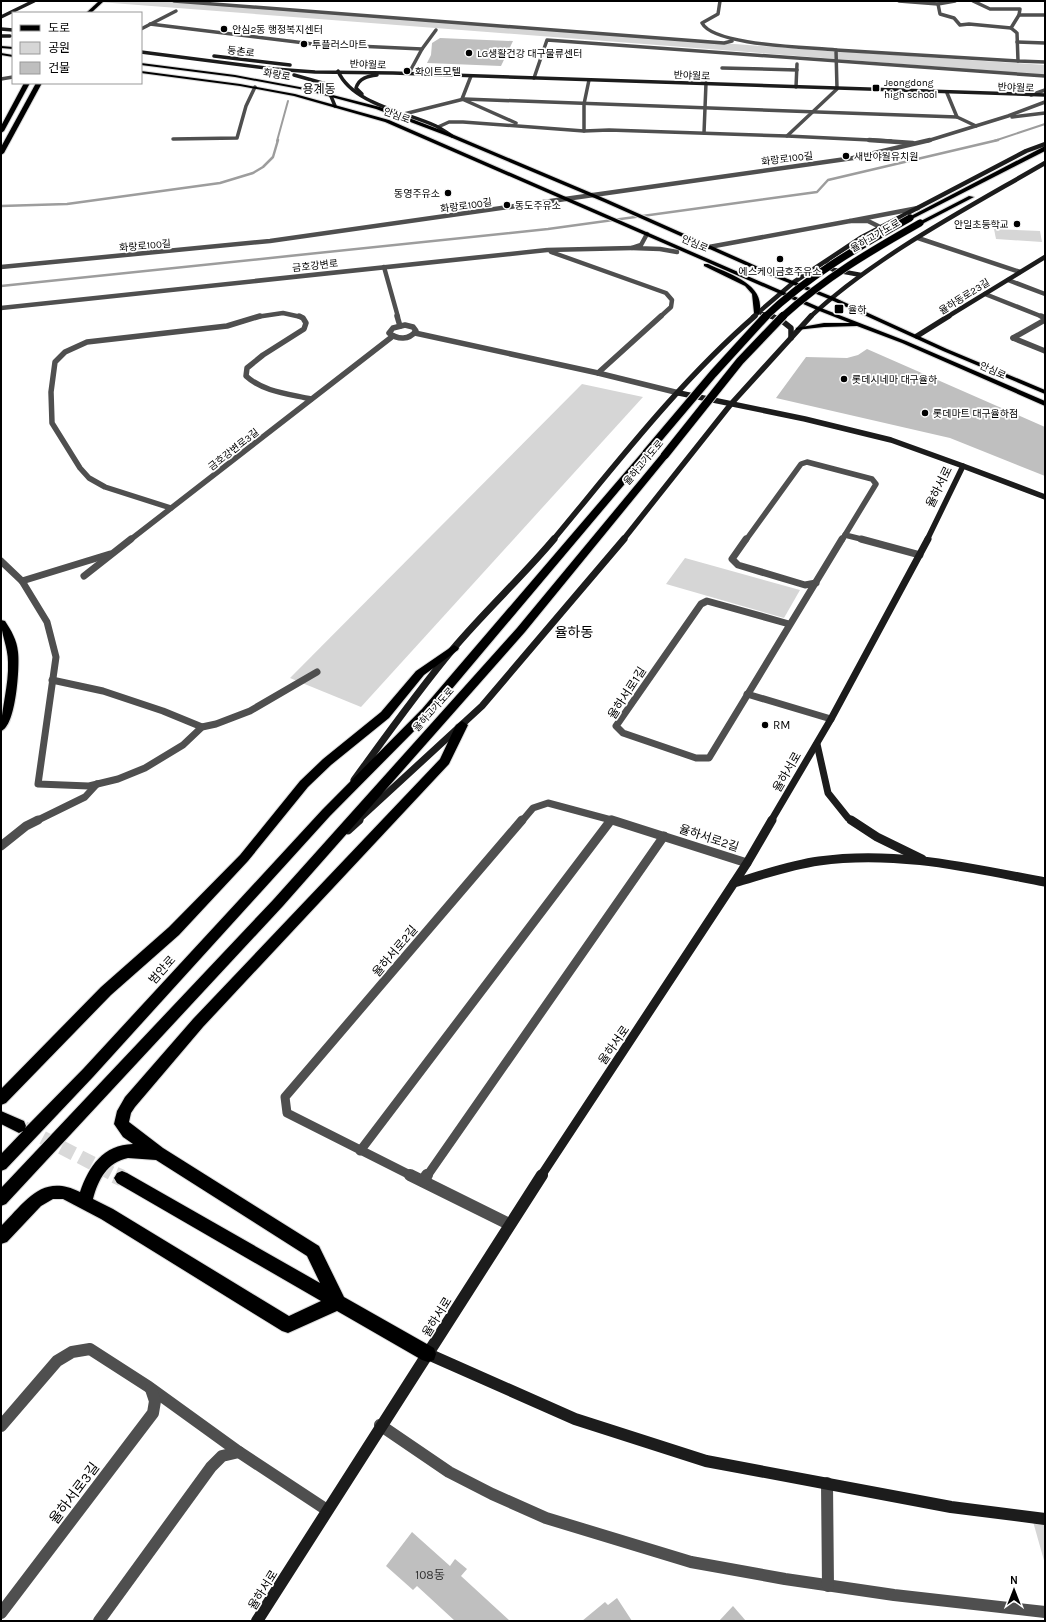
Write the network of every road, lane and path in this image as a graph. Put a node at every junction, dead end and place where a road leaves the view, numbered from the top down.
1 (33, 1) edge
2 (93, 1) edge
3 (102, 1) edge
4 (174, 1) edge
5 (720, 1) edge
6 (899, 1) edge
7 (955, 1) edge
8 (973, 1) edge
9 (27, 3) edge
10 (938, 4) junction
11 (83, 10) dead end
12 (176, 11) dead end
13 (89, 12) edge
14 (1045, 15) edge
15 (1019, 16) junction
16 (1, 17) edge
17 (150, 24) junction
18 (142, 28) edge
19 (1011, 28) junction
20 (1, 30) edge
21 (12, 30) edge
22 (436, 30) dead end
23 (1, 35) edge
24 (11, 36) edge
25 (732, 40) junction
26 (1017, 42) junction
27 (1045, 43) edge
28 (1, 47) edge
29 (142, 47) edge
30 (12, 48) edge
31 (422, 49) junction
32 (836, 50) junction
33 (142, 52) edge
34 (1, 54) edge
35 (12, 56) edge
36 (797, 58) junction
37 (835, 61) junction
38 (1018, 61) junction
39 (1045, 62) edge
40 (142, 64) edge
41 (722, 68) dead end
42 (274, 69) junction
43 (796, 70) junction
44 (338, 71) junction
45 (142, 72) edge
46 (393, 73) junction
47 (409, 73) junction
48 (471, 76) junction
49 (1045, 76) edge
50 (12, 77) edge
51 (534, 78) junction
52 (1, 79) edge
53 (589, 80) junction
54 (27, 84) edge
55 (38, 84) edge
56 (706, 84) junction
57 (254, 87) junction
58 (796, 87) junction
59 (837, 89) junction
60 (1045, 90) edge
61 (948, 93) junction
62 (1031, 95) junction
63 (332, 96) junction
64 (1045, 96) edge
65 (366, 98) junction
66 (464, 100) junction
67 (1045, 102) edge
68 (584, 104) junction
69 (335, 106) junction
70 (705, 108) junction
71 (814, 112) junction
72 (1045, 113) edge
73 (404, 114) junction
74 (1008, 116) junction
75 (957, 117) junction
76 (522, 126) junction
77 (976, 126) junction
78 (438, 127) junction
79 (1, 130) edge
80 (584, 132) junction
81 (704, 133) junction
82 (452, 136) junction
83 (787, 136) junction
84 (173, 139) dead end
85 (916, 144) junction
86 (1045, 144) edge
87 (1045, 148) edge
88 (1, 153) edge
89 (1045, 158) edge
90 (1045, 163) edge
91 (594, 196) junction
92 (567, 200) junction
93 (918, 208) junction
94 (850, 221) junction
95 (880, 227) junction
96 (647, 234) junction
97 (918, 238) junction
98 (659, 239) junction
99 (709, 247) junction
100 (632, 248) junction
101 (547, 250) junction
102 (677, 252) junction
103 (1045, 257) edge
104 (826, 261) junction
105 (384, 266) junction
106 (1, 267) edge
107 (1020, 272) junction
108 (861, 275) junction
109 (1008, 280) junction
110 (794, 282) junction
111 (782, 292) junction
112 (985, 294) junction
113 (1045, 294) edge
114 (831, 298) junction
115 (1, 308) edge
116 (819, 309) junction
117 (757, 313) junction
118 (1045, 319) edge
119 (400, 326) junction
120 (798, 329) junction
121 (874, 330) junction
122 (415, 333) junction
123 (393, 336) junction
124 (917, 336) junction
125 (791, 338) junction
126 (1045, 351) edge
127 (598, 374) junction
128 (1045, 392) edge
129 (678, 393) junction
130 (311, 398) junction
131 (731, 404) junction
132 (1045, 404) edge
133 (963, 466) junction
134 (1045, 497) edge
135 (171, 508) junction
136 (845, 535) junction
137 (115, 552) junction
138 (920, 556) junction
139 (1, 561) edge
140 (84, 576) dead end
141 (22, 581) junction
142 (816, 582) junction
143 (1, 623) edge
144 (789, 624) junction
145 (454, 648) junction
146 (317, 672) dead end
147 (52, 680) junction
148 (747, 694) junction
149 (831, 719) junction
150 (462, 725) junction
151 (1, 727) edge
152 (202, 727) junction
153 (817, 744) junction
154 (97, 784) junction
155 (344, 794) junction
156 (611, 820) junction
157 (664, 836) junction
158 (1, 846) edge
159 (320, 857) junction
160 (926, 861) junction
161 (747, 863) junction
162 (1045, 882) edge
163 (734, 884) junction
164 (1, 1098) edge
165 (1, 1116) edge
166 (19, 1126) tunnel mouth
167 (360, 1151) junction
168 (158, 1153) junction
169 (1, 1164) edge
170 (122, 1178) tunnel mouth
171 (423, 1181) junction
172 (1, 1199) edge
173 (85, 1202) junction
174 (509, 1224) junction
175 (1, 1237) edge
176 (338, 1302) junction
177 (428, 1354) junction
178 (149, 1387) junction
179 (380, 1425) junction
180 (1, 1426) edge
181 (239, 1452) junction
182 (827, 1483) junction
183 (327, 1510) junction
184 (1045, 1519) edge
185 (828, 1586) junction
186 (1045, 1612) edge
187 (1, 1614) edge
188 (99, 1621) edge
189 (257, 1621) edge

1 - 9 main road
2 - 11 highway
3 - 13 highway
4 - 25 street
5 - 25 street
6 - 10 street
7 - 10 street
8 - 15 street
9 - 16 main road
10 - 19 street
12 - 17 street
14 - 15 street
15 - 19 street
17 - 18 street
17 - 31 street
19 - 26 street
20 - 21 main road
22 - 31 street
23 - 24 main road
25 - 32 street
26 - 27 street
26 - 38 street
28 - 30 main road
29 - 44 main road, 동촌로
31 - 47 street
32 - 37 street
32 - 38 street
33 - 42 main road
34 - 35 main road
36 - 37 street
36 - 43 street
36 - 51 street
37 - 49 street
37 - 59 street
38 - 39 street
40 - 63 main road, 화랑로
41 - 43 street
42 - 44 main road
42 - 63 main road
43 - 58 street
44 - 46 main road, 반야월로
44 - 65 main road
45 - 57 main road, 화랑로
46 - 47 main road, 반야월로
46 - 65 main road
47 - 48 main road, 반야월로
48 - 51 main road, 반야월로
48 - 66 street
50 - 52 street
51 - 53 main road, 반야월로
53 - 56 main road, 반야월로
53 - 68 street
54 - 79 highway
55 - 88 highway
56 - 58 main road, 반야월로
56 - 70 street
57 - 69 main road, 화랑로
57 - 84 street
58 - 59 main road, 반야월로
59 - 61 main road, 반야월로
59 - 71 street
60 - 62 street
61 - 62 main road, 반야월로
61 - 75 street
62 - 64 main road, 반야월로
63 - 69 main road
63 - 82 main road, 화랑로
65 - 73 main road
66 - 68 street
66 - 73 street
66 - 76 street
67 - 74 street, 화랑로100길
68 - 70 street
68 - 80 street
69 - 92 main road, 안심로
70 - 71 street
70 - 81 street
71 - 75 street
71 - 83 street
72 - 74 street
73 - 78 main road
74 - 77 street, 화랑로100길
75 - 77 street
76 - 78 street
76 - 80 street
77 - 85 street, 화랑로100길
78 - 82 main road
80 - 81 street
81 - 83 street
82 - 91 main road, 안심로
83 - 85 street
85 - 91 street, 화랑로100길
86 - 93 main road
87 - 155 highway, 율하고가도로, bridge
89 - 159 highway, 율하고가도로, bridge
90 - 97 main road
91 - 92 street, 화랑로100길
91 - 99 main road, 안심로
92 - 96 main road, 안심로
92 - 106 street, 화랑로100길
93 - 94 street
93 - 95 main road
94 - 95 street
94 - 99 street
95 - 104 main road
96 - 98 main road, 안심로
96 - 100 street
97 - 107 street, 율하동로23길
97 - 108 main road
98 - 102 main road
98 - 111 main road, 안심로
99 - 110 main road, 안심로
100 - 101 street, 금호강변로
100 - 102 street, 금호강변로
101 - 105 street, 금호강변로
101 - 127 street
102 - 117 main road
103 - 107 main road, 율하동로23길
104 - 108 main road
104 - 110 main road
105 - 115 street, 금호강변로
105 - 119 street
107 - 109 main road, 율하동로23길
108 - 114 main road
109 - 112 main road, 율하동로23길
109 - 113 street
110 - 111 main road
110 - 114 main road, 안심로
111 - 116 main road, 안심로
111 - 117 main road
112 - 118 street
112 - 124 main road, 율하동로23길
114 - 116 main road
114 - 124 main road, 안심로
116 - 120 main road
116 - 121 main road, 안심로
117 - 125 main road
117 - 129 main road
118 - 126 street
119 - 122 street
119 - 123 street
120 - 121 main road
120 - 125 main road
121 - 132 main road, 안심로
122 - 123 street
122 - 127 street
123 - 130 street, 금호강변로3길
124 - 128 main road, 안심로
125 - 131 main road
127 - 129 street
129 - 131 main road, 율하서로
129 - 145 main road
130 - 135 street, 금호강변로3길
130 - 135 street
131 - 133 main road, 율하서로
131 - 150 main road
133 - 134 main road, 율하서로
133 - 138 main road, 율하서로
135 - 137 street, 금호강변로3길
136 - 138 street
136 - 142 street, 율하서로1길
136 - 142 street, 율하서로1길
137 - 140 street, 금호강변로3길
137 - 141 street
138 - 149 main road, 율하서로
139 - 141 street
141 - 147 street
142 - 144 street, 율하서로1길
143 - 151 highway
144 - 148 street, 율하서로1길
144 - 148 street, 율하서로1길
145 - 155 main road
145 - 164 highway
146 - 152 street
147 - 152 street
147 - 154 street
148 - 149 street
149 - 153 main road, 율하서로
150 - 159 main road
150 - 168 highway
152 - 154 street
153 - 160 main road
153 - 161 main road, 율하서로
154 - 158 street
155 - 169 highway, 범안로
156 - 157 street, 율하서로2길
156 - 167 street
156 - 167 street, 율하서로2길
157 - 161 street, 율하서로2길
157 - 171 street, 율하서로2길
159 - 172 highway
160 - 162 main road
160 - 163 main road
161 - 163 main road, 율하서로
163 - 174 main road, 율하서로
165 - 166 highway
167 - 171 street, 율하서로2길
168 - 173 highway
168 - 176 highway
170 - 176 highway
171 - 174 street, 율하서로2길
173 - 175 highway
173 - 176 highway
174 - 177 main road, 율하서로
176 - 177 highway
177 - 179 main road, 율하서로
177 - 182 main road
178 - 180 street
178 - 181 street
178 - 187 street, 율하서로3길
179 - 183 main road, 율하서로
179 - 185 street
181 - 183 street
181 - 188 street
182 - 184 main road
182 - 185 street
183 - 189 main road, 율하서로
185 - 186 street

